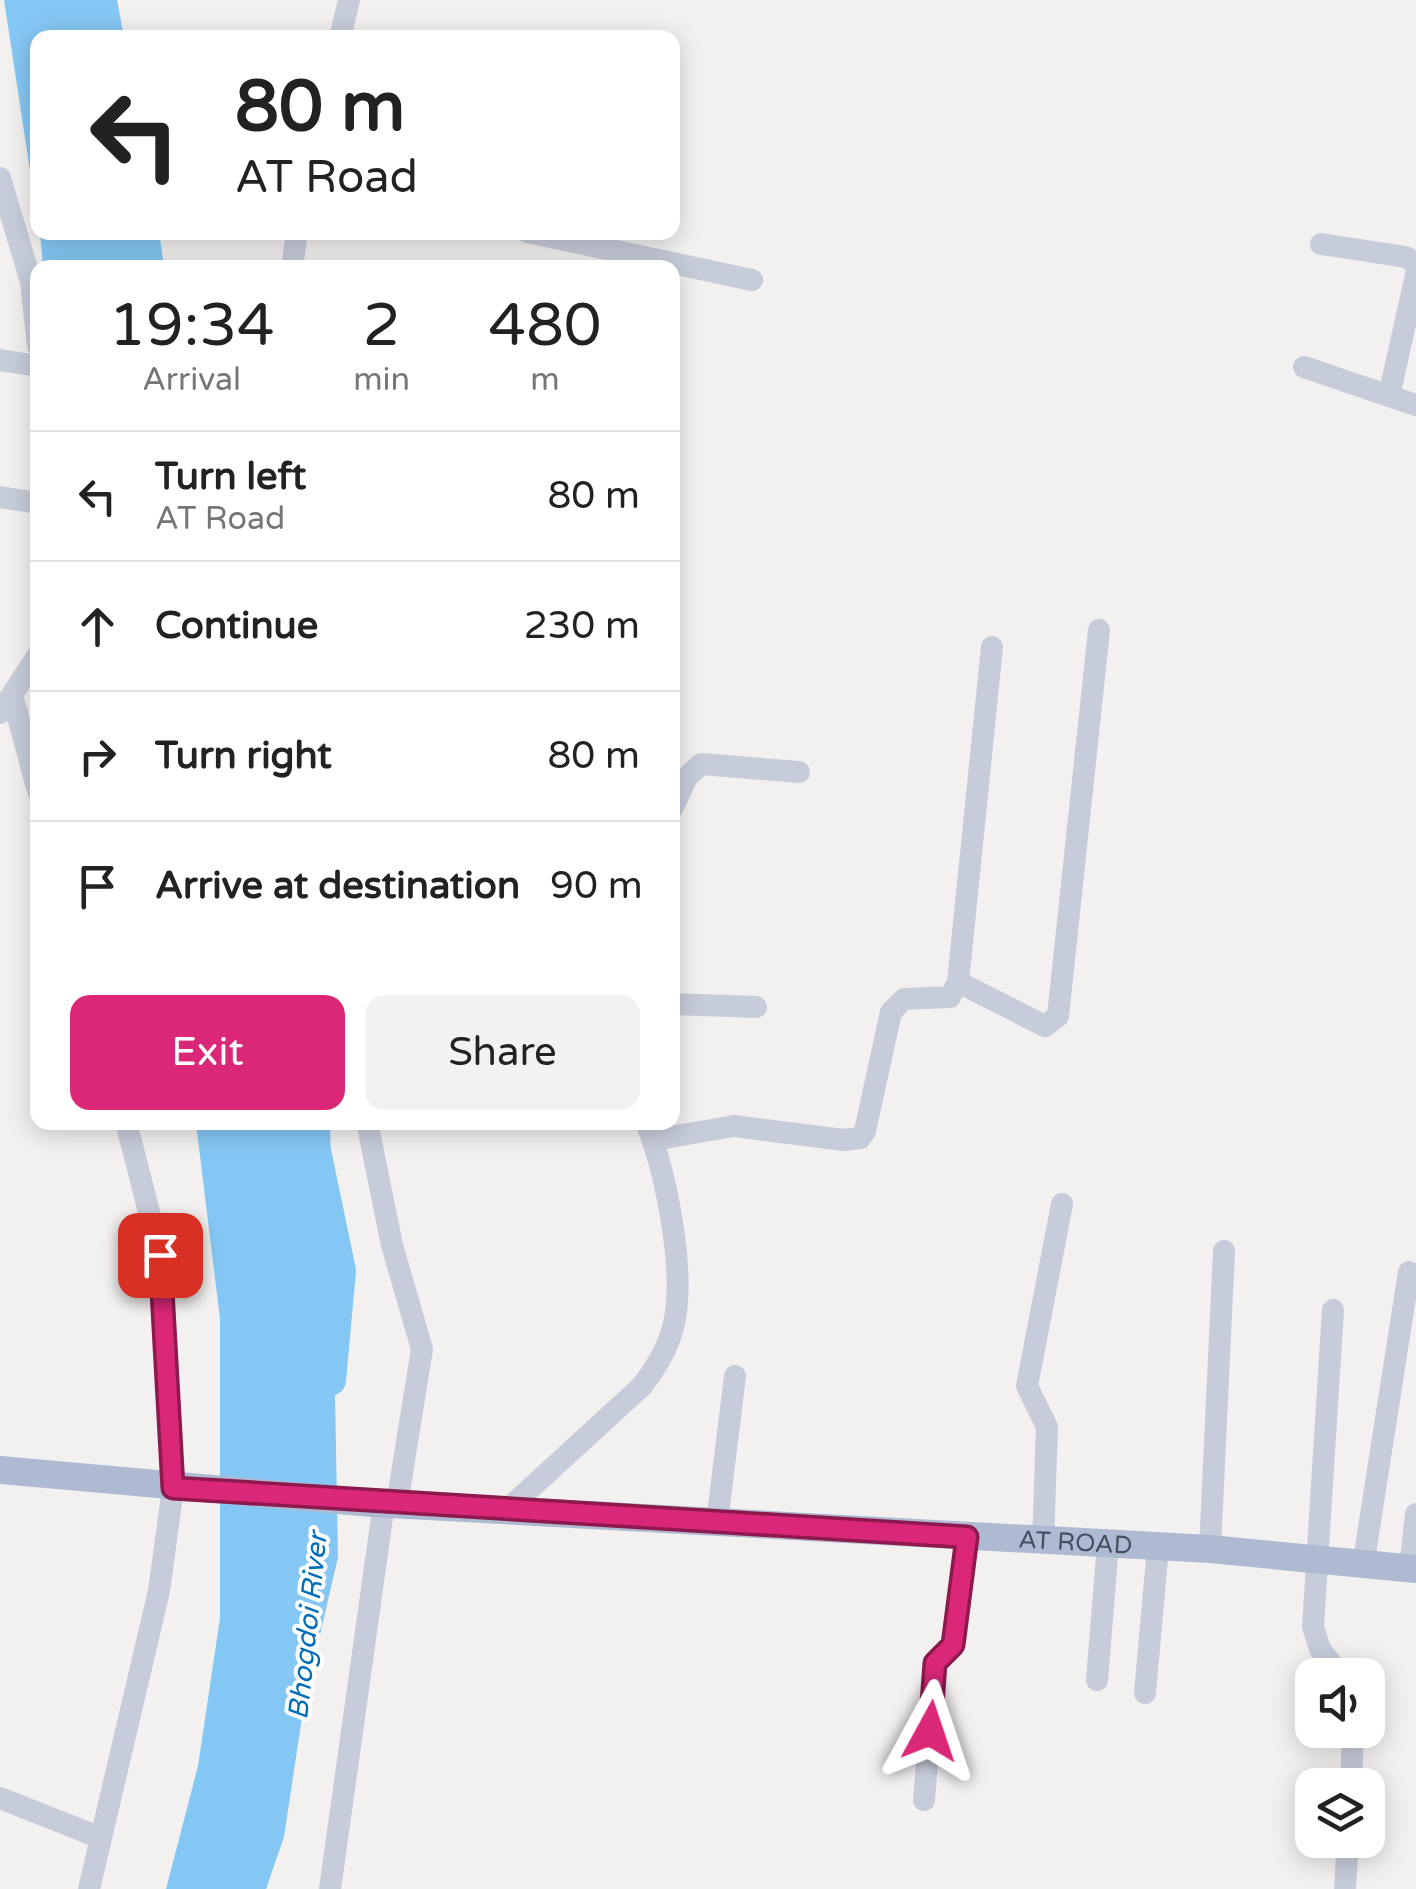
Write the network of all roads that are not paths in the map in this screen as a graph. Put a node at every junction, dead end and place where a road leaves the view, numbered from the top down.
1 (349, 0) edge
2 (342, 30) edge
3 (0, 178) edge
4 (3, 201) edge
5 (565, 240) edge
6 (1320, 244) dead end
7 (659, 260) edge
8 (1416, 264) edge
9 (680, 265) edge
10 (1416, 275) edge
11 (30, 279) edge
12 (752, 280) dead end
13 (0, 360) edge
14 (30, 365) edge
15 (1304, 367) dead end
16 (1390, 396) junction
17 (1416, 405) edge
18 (0, 497) edge
19 (30, 502) edge
20 (1099, 630) dead end
21 (992, 647) dead end
22 (30, 667) edge
23 (6, 704) edge
24 (30, 768) edge
25 (798, 772) dead end
26 (680, 792) edge
27 (958, 982) junction
28 (680, 1004) edge
29 (756, 1007) dead end
30 (680, 1129) edge
31 (128, 1130) edge
32 (370, 1130) edge
33 (650, 1131) edge
34 (1062, 1204) dead end
35 (1224, 1251) dead end
36 (1409, 1272) dead end
37 (1334, 1310) dead end
38 (735, 1376) dead end
39 (0, 1470) edge
40 (183, 1488) junction
41 (384, 1503) junction
42 (509, 1508) junction
43 (1416, 1514) edge
44 (717, 1522) junction
45 (967, 1537) junction
46 (1044, 1542) junction
47 (1108, 1544) junction
48 (1158, 1546) junction
49 (1210, 1549) junction
50 (1314, 1558) junction
51 (1363, 1566) junction
52 (1413, 1569) edge
53 (1329, 1658) edge
54 (1097, 1680) dead end
55 (1145, 1693) dead end
56 (0, 1798) edge
57 (924, 1800) dead end
58 (101, 1838) junction
59 (1347, 1858) edge
60 (89, 1889) edge
61 (330, 1889) edge
62 (1345, 1889) edge

1 - 2 street
3 - 4 street
4 - 11 street
5 - 7 street
6 - 8 street
9 - 12 street
10 - 16 street
13 - 14 street
15 - 16 street
16 - 17 street
18 - 19 street
20 - 27 street
21 - 27 street
22 - 23 street
23 - 24 street
25 - 26 street
27 - 30 street
28 - 29 street
31 - 40 street
32 - 41 street
33 - 42 street
34 - 46 street
35 - 49 street
36 - 51 street
37 - 50 street
38 - 44 street
39 - 40 main road
40 - 41 main road, AT ROAD
40 - 58 street
41 - 42 main road, AT ROAD
41 - 61 street
42 - 44 main road, AT ROAD
43 - 52 street
44 - 45 main road, AT ROAD
45 - 46 main road, AT ROAD
45 - 57 street
46 - 47 main road, AT ROAD
47 - 48 main road, AT ROAD
47 - 54 street
48 - 49 main road, AT ROAD
48 - 55 street
49 - 50 main road, AT ROAD
50 - 51 main road, AT ROAD
50 - 53 street
51 - 52 main road, AT ROAD
56 - 58 street
58 - 60 street
59 - 62 street

